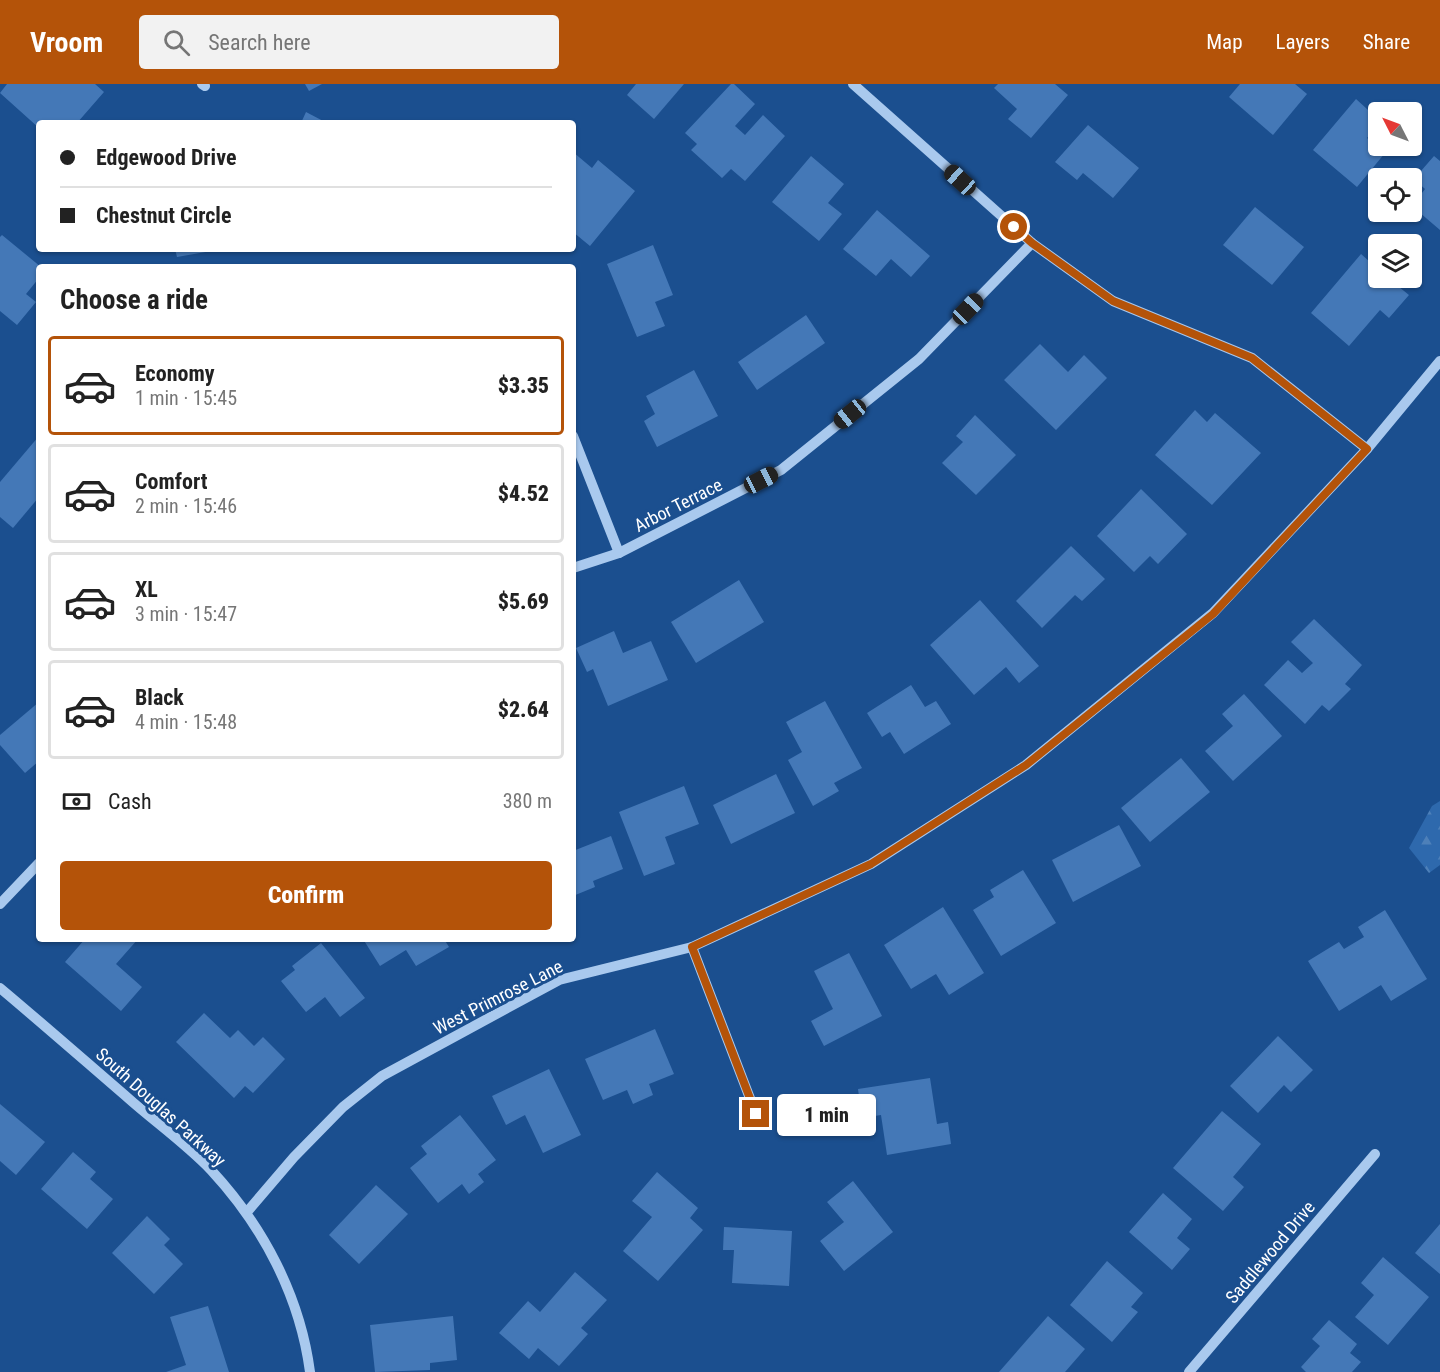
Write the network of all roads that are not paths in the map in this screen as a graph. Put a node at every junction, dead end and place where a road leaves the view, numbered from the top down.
1 (853, 84) edge
2 (1032, 243) junction
3 (1440, 361) edge
4 (576, 444) edge
5 (1367, 449) junction
6 (619, 553) junction
7 (576, 567) edge
8 (36, 866) edge
9 (0, 904) edge
10 (692, 947) junction
11 (0, 988) edge
12 (756, 1114) dead end
13 (1376, 1154) dead end
14 (247, 1212) junction
15 (309, 1372) edge
16 (1189, 1372) edge

1 - 2 street
2 - 5 street
2 - 6 street, Arbor Terrace
3 - 5 street, West Primrose Lane
4 - 6 street
5 - 10 street, West Primrose Lane
6 - 7 street, Arbor Terrace
8 - 9 street
10 - 12 street
10 - 14 street, West Primrose Lane
11 - 14 street, South Douglas Parkway
13 - 16 street, Saddlewood Drive
14 - 15 street, South Douglas Parkway

